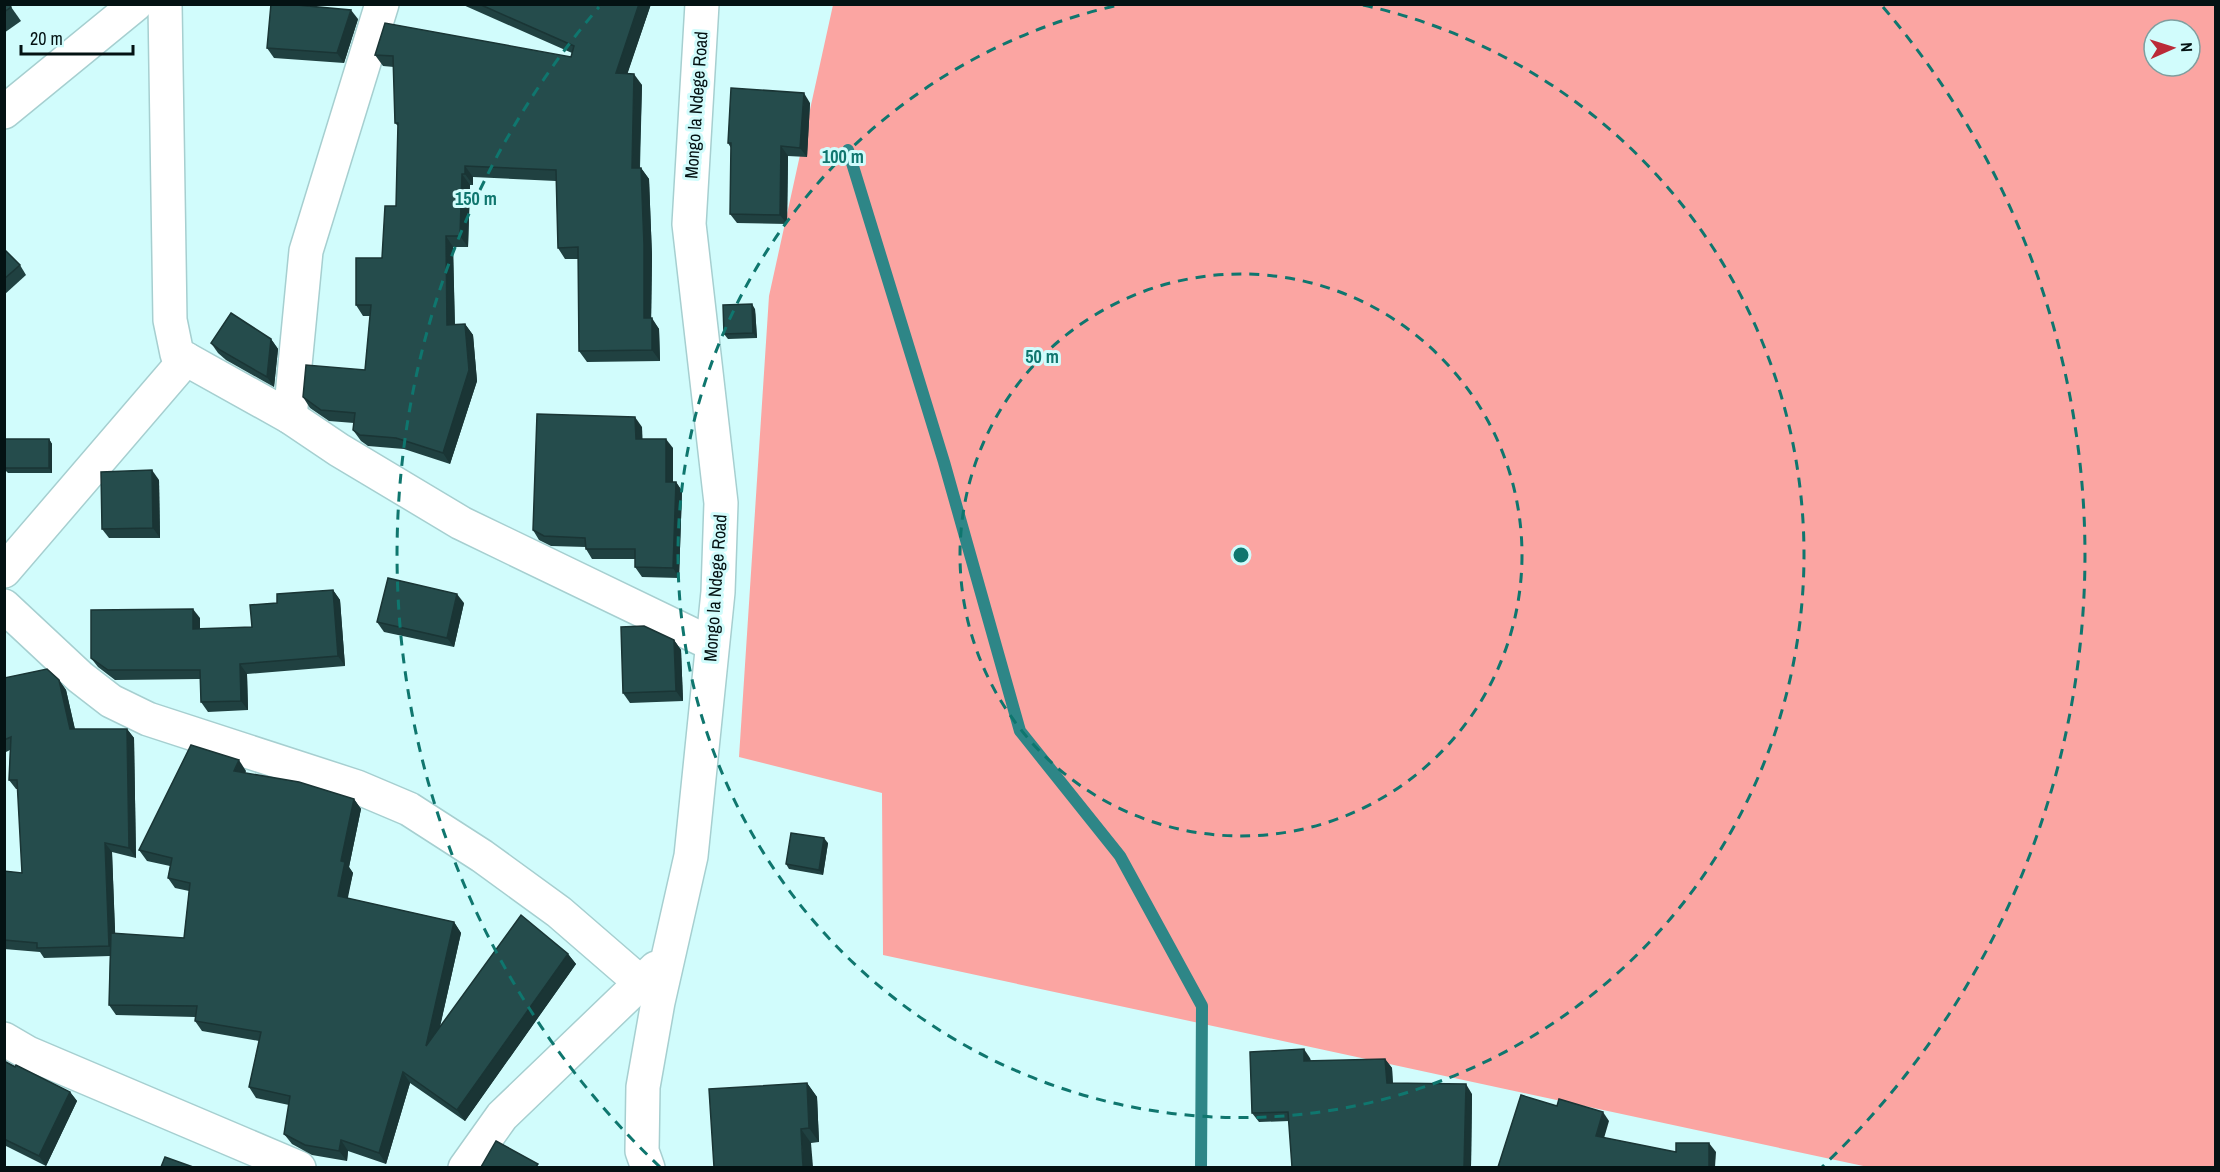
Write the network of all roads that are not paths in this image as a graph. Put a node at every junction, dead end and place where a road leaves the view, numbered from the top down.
1 (136, 4) edge
2 (165, 4) edge
3 (382, 4) edge
4 (702, 4) edge
5 (4, 112) edge
6 (186, 359) junction
7 (290, 417) junction
8 (4, 571) edge
9 (4, 606) edge
10 (712, 644) junction
11 (668, 956) junction
12 (641, 983) junction
13 (4, 1039) edge
14 (299, 1167) edge
15 (465, 1167) edge
16 (648, 1167) edge

1 - 5 street
2 - 6 street
3 - 7 street
4 - 10 street, Mongo la Ndege Road
6 - 7 street
6 - 8 street
7 - 10 street
9 - 12 street
10 - 11 street, Mongo la Ndege Road
11 - 12 street
11 - 16 street, Mongo la Ndege Road
12 - 15 street
13 - 14 street

